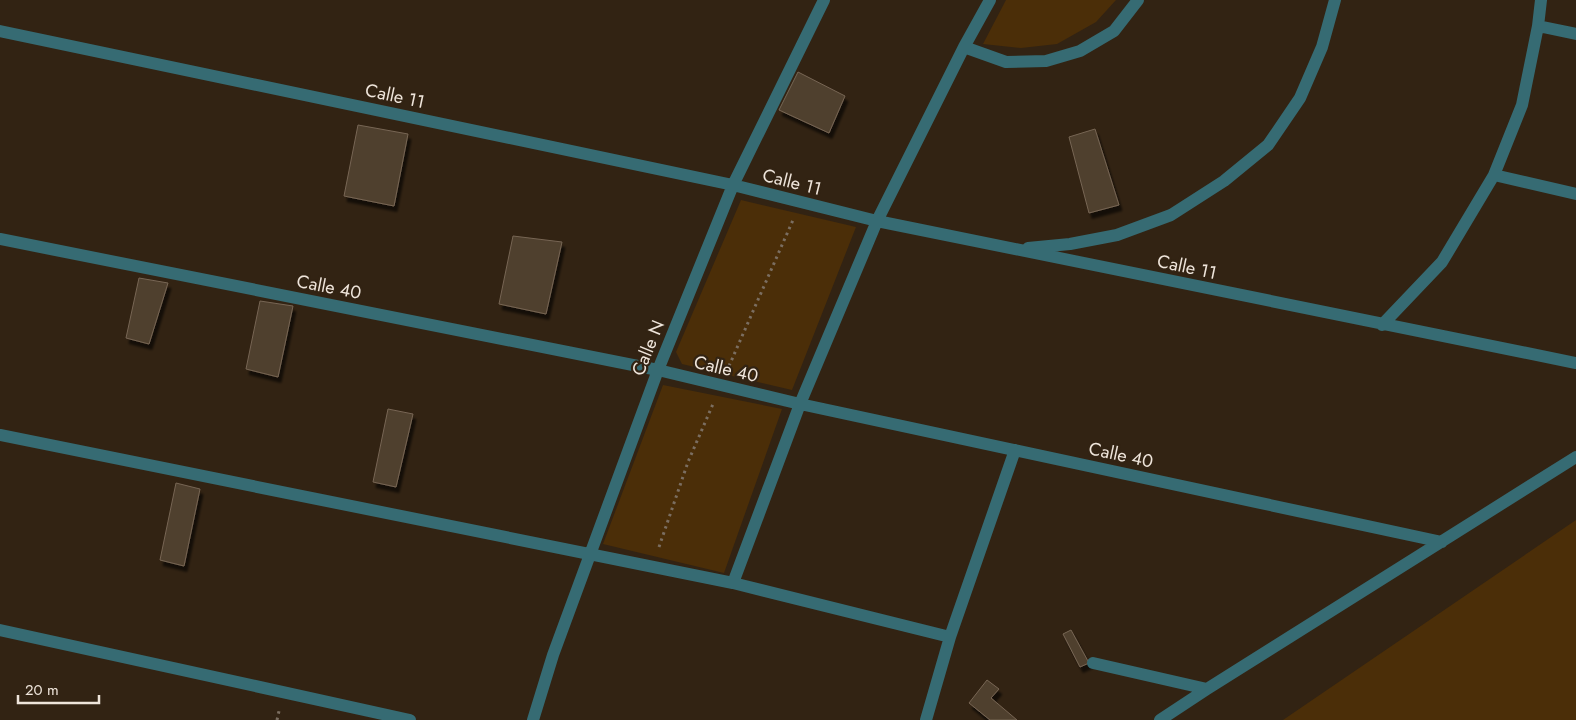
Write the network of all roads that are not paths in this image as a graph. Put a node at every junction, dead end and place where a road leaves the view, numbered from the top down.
1 (822, 0) edge
2 (990, 0) edge
3 (1138, 0) edge
4 (1335, 0) edge
5 (1541, 0) edge
6 (1538, 26) junction
7 (0, 31) edge
8 (1576, 34) edge
9 (964, 47) junction
10 (1494, 174) junction
11 (733, 185) junction
12 (1576, 194) edge
13 (877, 221) junction
14 (0, 239) edge
15 (1016, 250) junction
16 (1382, 325) junction
17 (1576, 363) edge
18 (658, 370) junction
19 (800, 404) junction
20 (0, 435) edge
21 (1016, 450) junction
22 (1576, 457) edge
23 (1442, 542) junction
24 (590, 554) junction
25 (732, 583) junction
26 (0, 630) edge
27 (950, 637) junction
28 (1093, 663) dead end
29 (1207, 688) junction
30 (410, 720) edge
31 (533, 720) edge
32 (926, 720) edge
33 (1160, 720) edge

1 - 11 street, Calle N
2 - 9 street
3 - 9 street
4 - 15 street
5 - 6 street
6 - 8 street
6 - 10 street
7 - 11 street, Calle 11
9 - 13 street
10 - 12 street
10 - 16 street
11 - 13 street, Calle 11
11 - 18 street, Calle N
13 - 15 street, Calle 11
13 - 19 street
14 - 18 street, Calle 40
15 - 16 street, Calle 11
16 - 17 street, Calle 11
18 - 19 street, Calle 40
18 - 24 street, Calle N
19 - 21 street, Calle 40
19 - 25 street
20 - 24 street
21 - 23 street, Calle 40
21 - 27 street
22 - 23 street
23 - 29 street
24 - 25 street
24 - 31 street, Calle N
25 - 27 street
26 - 30 street
27 - 32 street
28 - 29 street
29 - 33 street

